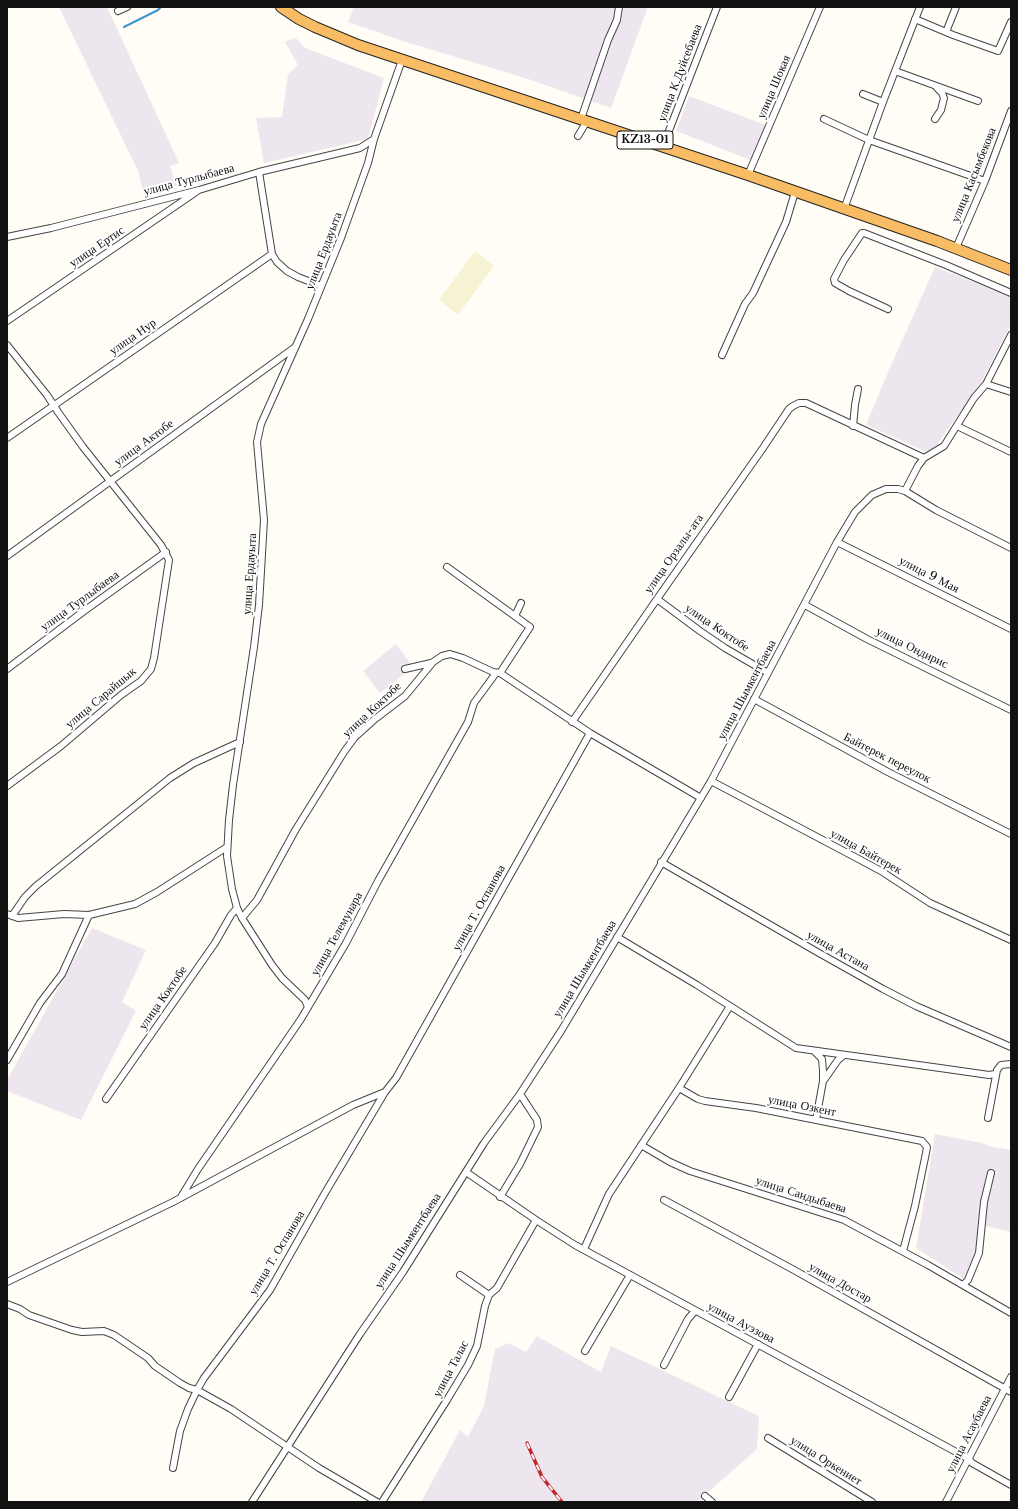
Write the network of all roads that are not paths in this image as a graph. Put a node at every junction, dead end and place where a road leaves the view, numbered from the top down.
1 (127, 7) edge
2 (281, 7) edge
3 (619, 7) edge
4 (717, 7) edge
5 (820, 7) edge
6 (920, 7) edge
7 (956, 7) edge
8 (118, 11) dead end
9 (915, 19) junction
10 (1011, 22) edge
11 (946, 32) junction
12 (402, 60) junction
13 (895, 71) junction
14 (931, 84) junction
15 (863, 94) dead end
16 (978, 101) dead end
17 (883, 102) junction
18 (1011, 111) edge
19 (824, 119) dead end
20 (935, 119) dead end
21 (584, 120) junction
22 (578, 136) dead end
23 (374, 139) junction
24 (869, 140) junction
25 (663, 146) junction
26 (259, 172) junction
27 (748, 175) junction
28 (985, 181) junction
29 (199, 190) junction
30 (795, 192) junction
31 (844, 209) junction
32 (7, 237) edge
33 (956, 248) junction
34 (272, 254) junction
35 (1011, 270) edge
36 (321, 286) junction
37 (1011, 293) edge
38 (888, 309) dead end
39 (7, 321) edge
40 (1011, 335) edge
41 (7, 345) edge
42 (295, 348) junction
43 (722, 355) dead end
44 (986, 384) junction
45 (858, 389) dead end
46 (1011, 392) edge
47 (54, 404) junction
48 (853, 426) junction
49 (957, 426) junction
50 (7, 438) edge
51 (1011, 452) edge
52 (924, 458) junction
53 (111, 481) junction
54 (905, 491) junction
55 (837, 542) junction
56 (1011, 548) edge
57 (166, 552) junction
58 (7, 556) edge
59 (446, 567) dead end
60 (656, 598) junction
61 (521, 603) dead end
62 (805, 605) junction
63 (515, 616) junction
64 (1011, 629) edge
65 (431, 664) junction
66 (7, 669) edge
67 (405, 669) dead end
68 (498, 673) junction
69 (768, 673) junction
70 (754, 699) junction
71 (1011, 710) edge
72 (572, 722) junction
73 (590, 733) junction
74 (240, 742) junction
75 (711, 781) junction
76 (7, 786) edge
77 (701, 798) junction
78 (1011, 834) edge
79 (227, 847) junction
80 (661, 862) junction
81 (237, 908) junction
82 (10, 915) edge
83 (89, 915) junction
84 (242, 918) junction
85 (617, 937) junction
86 (1011, 940) edge
87 (730, 1006) junction
88 (308, 1007) junction
89 (1011, 1047) edge
90 (813, 1050) junction
91 (844, 1055) junction
92 (7, 1060) edge
93 (1011, 1064) edge
94 (996, 1074) junction
95 (823, 1081) junction
96 (679, 1088) junction
97 (385, 1092) junction
98 (520, 1094) junction
99 (106, 1099) dead end
100 (988, 1118) dead end
101 (816, 1120) junction
102 (641, 1145) junction
103 (466, 1172) junction
104 (991, 1173) dead end
105 (181, 1197) junction
106 (500, 1197) junction
107 (664, 1200) dead end
108 (536, 1220) junction
109 (584, 1249) junction
110 (903, 1251) junction
111 (460, 1275) dead end
112 (630, 1275) junction
113 (7, 1282) edge
114 (963, 1285) junction
115 (489, 1295) junction
116 (7, 1304) edge
117 (695, 1311) junction
118 (1011, 1313) edge
119 (758, 1344) junction
120 (585, 1351) dead end
121 (664, 1365) dead end
122 (1011, 1376) edge
123 (1005, 1389) junction
124 (197, 1390) junction
125 (1011, 1392) edge
126 (729, 1397) dead end
127 (768, 1438) dead end
128 (289, 1447) junction
129 (969, 1459) junction
130 (173, 1468) dead end
131 (1011, 1485) edge
132 (705, 1496) dead end
133 (252, 1502) edge
134 (377, 1502) edge
135 (382, 1502) edge
136 (712, 1502) edge
137 (872, 1502) edge
138 (946, 1502) edge

1 - 8 street
2 - 12 highway, KZ13-01
3 - 21 street
4 - 25 street, улица К.Дуйсебаева
5 - 27 street, улица Шокая
6 - 9 street
7 - 11 street
9 - 11 street
9 - 13 street
10 - 11 street
12 - 21 highway, KZ13-01
12 - 23 street, улица Ердауыта
13 - 14 street
13 - 17 street
14 - 16 street
14 - 20 street
15 - 17 street
17 - 24 street
18 - 28 street, улица Касымбекова
19 - 24 street
21 - 22 street
21 - 25 highway, KZ13-01
23 - 26 street, улица Турлыбаева
23 - 36 street, улица Ердауыта
24 - 28 street
24 - 31 street
25 - 27 highway, KZ13-01
26 - 29 street, улица Турлыбаева
26 - 34 street
27 - 30 highway, KZ13-01
28 - 33 street, улица Касымбекова
29 - 32 street, улица Турлыбаева
29 - 39 street, улица Ертис
30 - 31 highway, KZ13-01
30 - 43 street
31 - 33 highway, KZ13-01
33 - 35 highway, KZ13-01
34 - 36 street
34 - 47 street, улица Нур
36 - 42 street, улица Ердауыта
37 - 38 street
40 - 44 street
41 - 47 street
42 - 53 street, улица Актобе
42 - 74 street, улица Ердауыта
44 - 46 street
44 - 49 street
45 - 48 street
47 - 50 street, улица Нур
47 - 53 street
48 - 52 street
48 - 60 street, улица Орзалы-ата
49 - 51 street
49 - 52 street
52 - 54 street
53 - 57 street
53 - 58 street, улица Актобе
54 - 55 street, улица Шымкентбаева
54 - 56 street
55 - 62 street, улица Шымкентбаева
55 - 64 street, улица 9 Мая
57 - 66 street, улица Турлыбаева
57 - 76 street, улица Сарайшык
59 - 63 street
60 - 69 street, улица Коктобе
60 - 72 street, улица Орзалы-ата
61 - 63 street
62 - 69 street, улица Шымкентбаева
62 - 71 street, улица Ондирис
63 - 68 street, улица Телемунара
65 - 67 street
65 - 68 street, улица Коктобе
65 - 84 street, улица Коктобе
68 - 72 street, улица Коктобе
68 - 88 street, улица Телемунара
69 - 70 street, улица Шымкентбаева
70 - 75 street, улица Шымкентбаева
70 - 78 street, Байтерек переулок
72 - 73 street, улица Коктобе
73 - 77 street, улица Коктобе
73 - 97 street, улица Т. Оспанова
74 - 79 street, улица Ердауыта
74 - 82 street
75 - 77 street, улица Шымкентбаева
75 - 86 street, улица Байтерек
77 - 80 street, улица Шымкентбаева
79 - 81 street, улица Ердауыта
79 - 83 street
80 - 85 street, улица Шымкентбаева
80 - 89 street, улица Астана
81 - 84 street, улица Ердауыта
81 - 99 street, улица Коктобе
82 - 83 street
83 - 92 street
84 - 88 street, улица Ердауыта
85 - 87 street
85 - 98 street, улица Шымкентбаева
87 - 90 street
87 - 96 street
88 - 105 street, улица Телемунара
90 - 91 street
90 - 95 street
91 - 94 street
91 - 95 street
93 - 94 street
94 - 100 street
95 - 101 street
96 - 101 street, улица Озкент
96 - 102 street
97 - 105 street
97 - 124 street, улица Т. Оспанова
98 - 103 street, улица Шымкентбаева
98 - 106 street
101 - 110 street, улица Озкент
102 - 109 street
102 - 110 street, улица Сандыбаева
103 - 106 street, улица Ауэзова
103 - 128 street, улица Шымкентбаева
104 - 114 street
105 - 113 street
106 - 108 street, улица Ауэзова
107 - 123 street, улица Достар
108 - 109 street, улица Ауэзова
108 - 115 street, улица Талас
109 - 112 street, улица Ауэзова
110 - 114 street, улица Сандыбаева
111 - 115 street
112 - 117 street, улица Ауэзова
112 - 120 street
114 - 118 street, улица Сандыбаева
115 - 135 street, улица Талас
116 - 124 street
117 - 119 street, улица Ауэзова
117 - 121 street
119 - 126 street
119 - 129 street, улица Ауэзова
122 - 123 street, улица Асаубаева
123 - 125 street, улица Достар
123 - 129 street, улица Асаубаева
124 - 128 street
124 - 130 street, улица Т. Оспанова
127 - 137 street, улица Оркениет
128 - 133 street, улица Шымкентбаева
128 - 134 street
129 - 131 street, улица Ауэзова
129 - 138 street, улица Асаубаева
132 - 136 street

